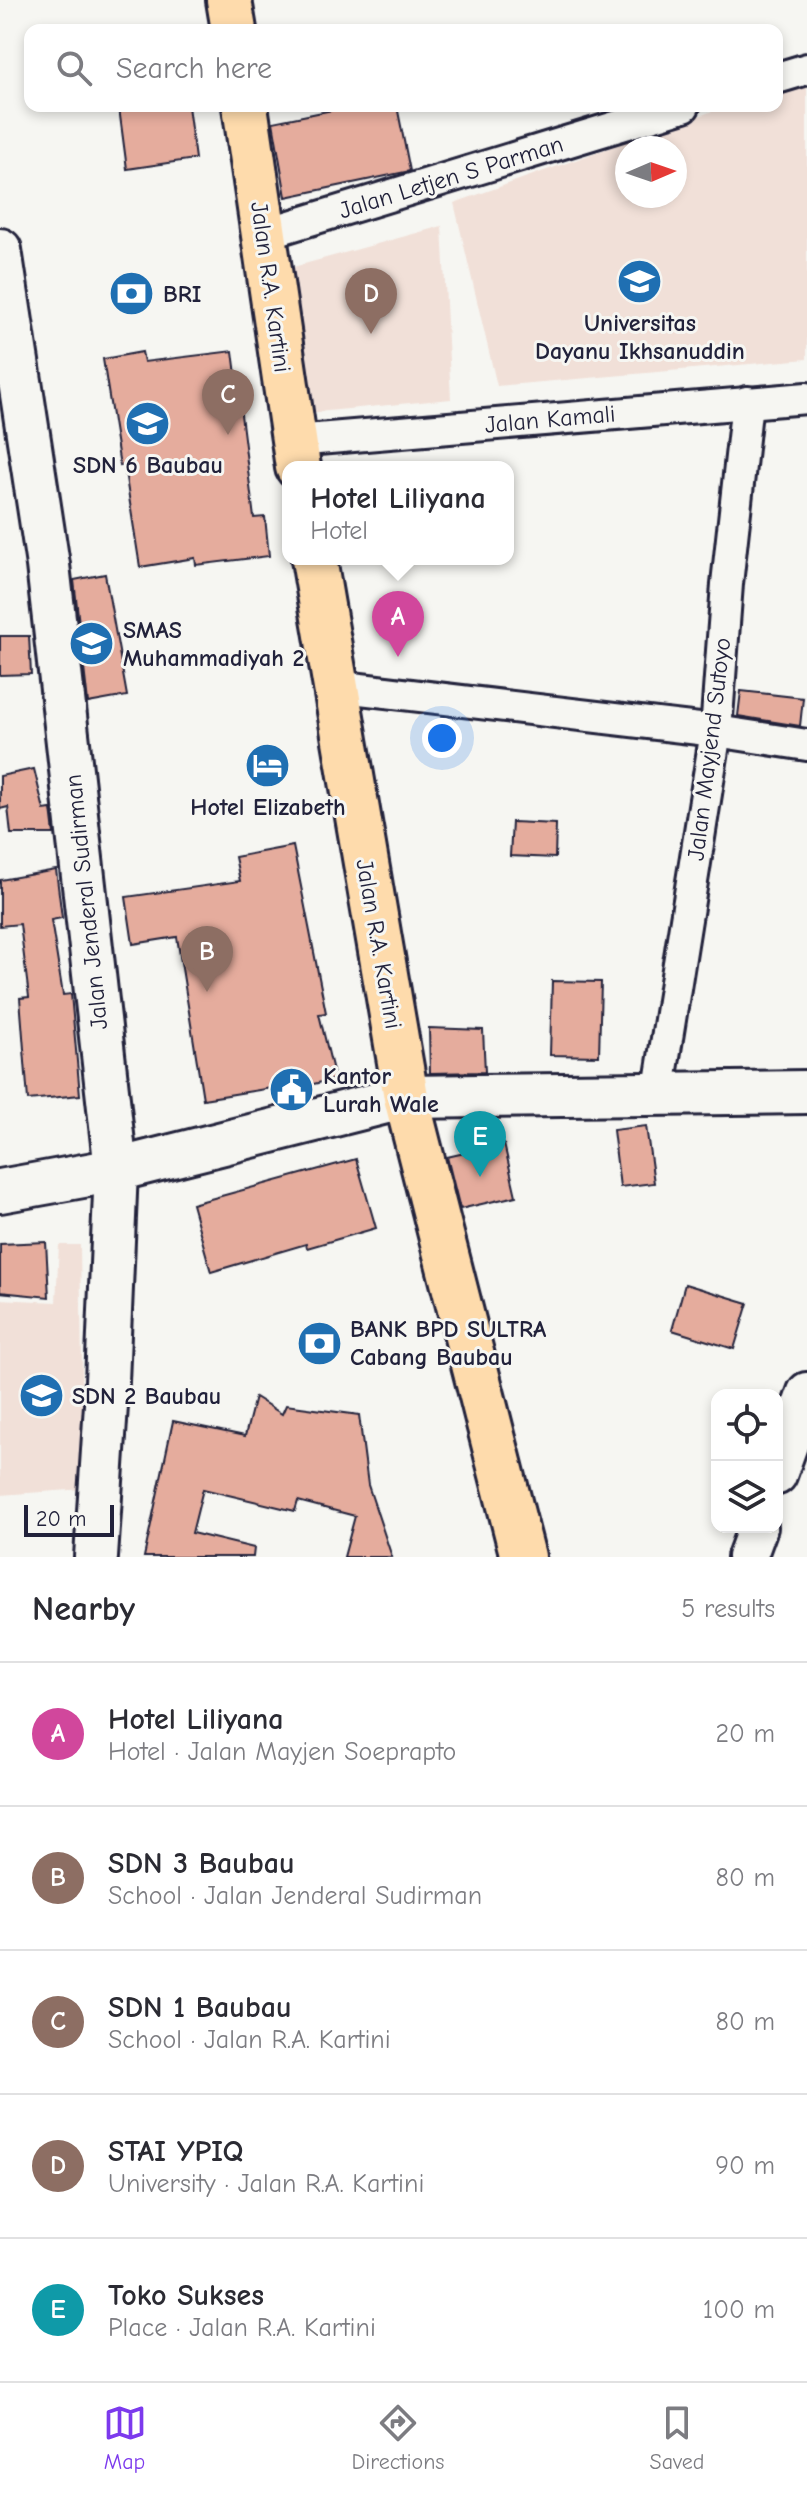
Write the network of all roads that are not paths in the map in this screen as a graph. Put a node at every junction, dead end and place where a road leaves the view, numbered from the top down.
1 (229, 0) edge
2 (233, 24) edge
3 (807, 69) edge
4 (783, 76) edge
5 (246, 112) edge
6 (664, 112) edge
7 (264, 234) junction
8 (0, 250) edge
9 (807, 398) edge
10 (747, 402) junction
11 (296, 454) edge
12 (315, 565) edge
13 (335, 686) junction
14 (716, 731) junction
15 (807, 745) edge
16 (807, 1092) edge
17 (658, 1095) junction
18 (406, 1097) junction
19 (116, 1170) junction
20 (0, 1191) edge
21 (807, 1392) edge
22 (782, 1461) edge
23 (756, 1533) edge
24 (96, 1557) edge
25 (523, 1557) edge
26 (747, 1557) edge

1 - 2 highway
3 - 4 street
5 - 7 highway, Jalan R.A. Kartini
6 - 7 street, Jalan Letjen S Parman
7 - 11 highway, Jalan R.A. Kartini
8 - 19 main road, Jalan Jenderal Sudirman
9 - 10 street, Jalan Kamali
10 - 11 street, Jalan Kamali
10 - 14 street, Jalan Mayjend Sutoyo
12 - 13 highway, Jalan R.A. Kartini
13 - 14 street
13 - 18 highway, Jalan R.A. Kartini
14 - 15 street
14 - 17 street, Jalan Mayjend Sutoyo
16 - 17 main road
17 - 18 main road
18 - 19 main road
18 - 25 highway, Jalan R.A. Kartini
19 - 20 main road
19 - 24 main road, Jalan Jenderal Sudirman
21 - 22 street
23 - 26 street

